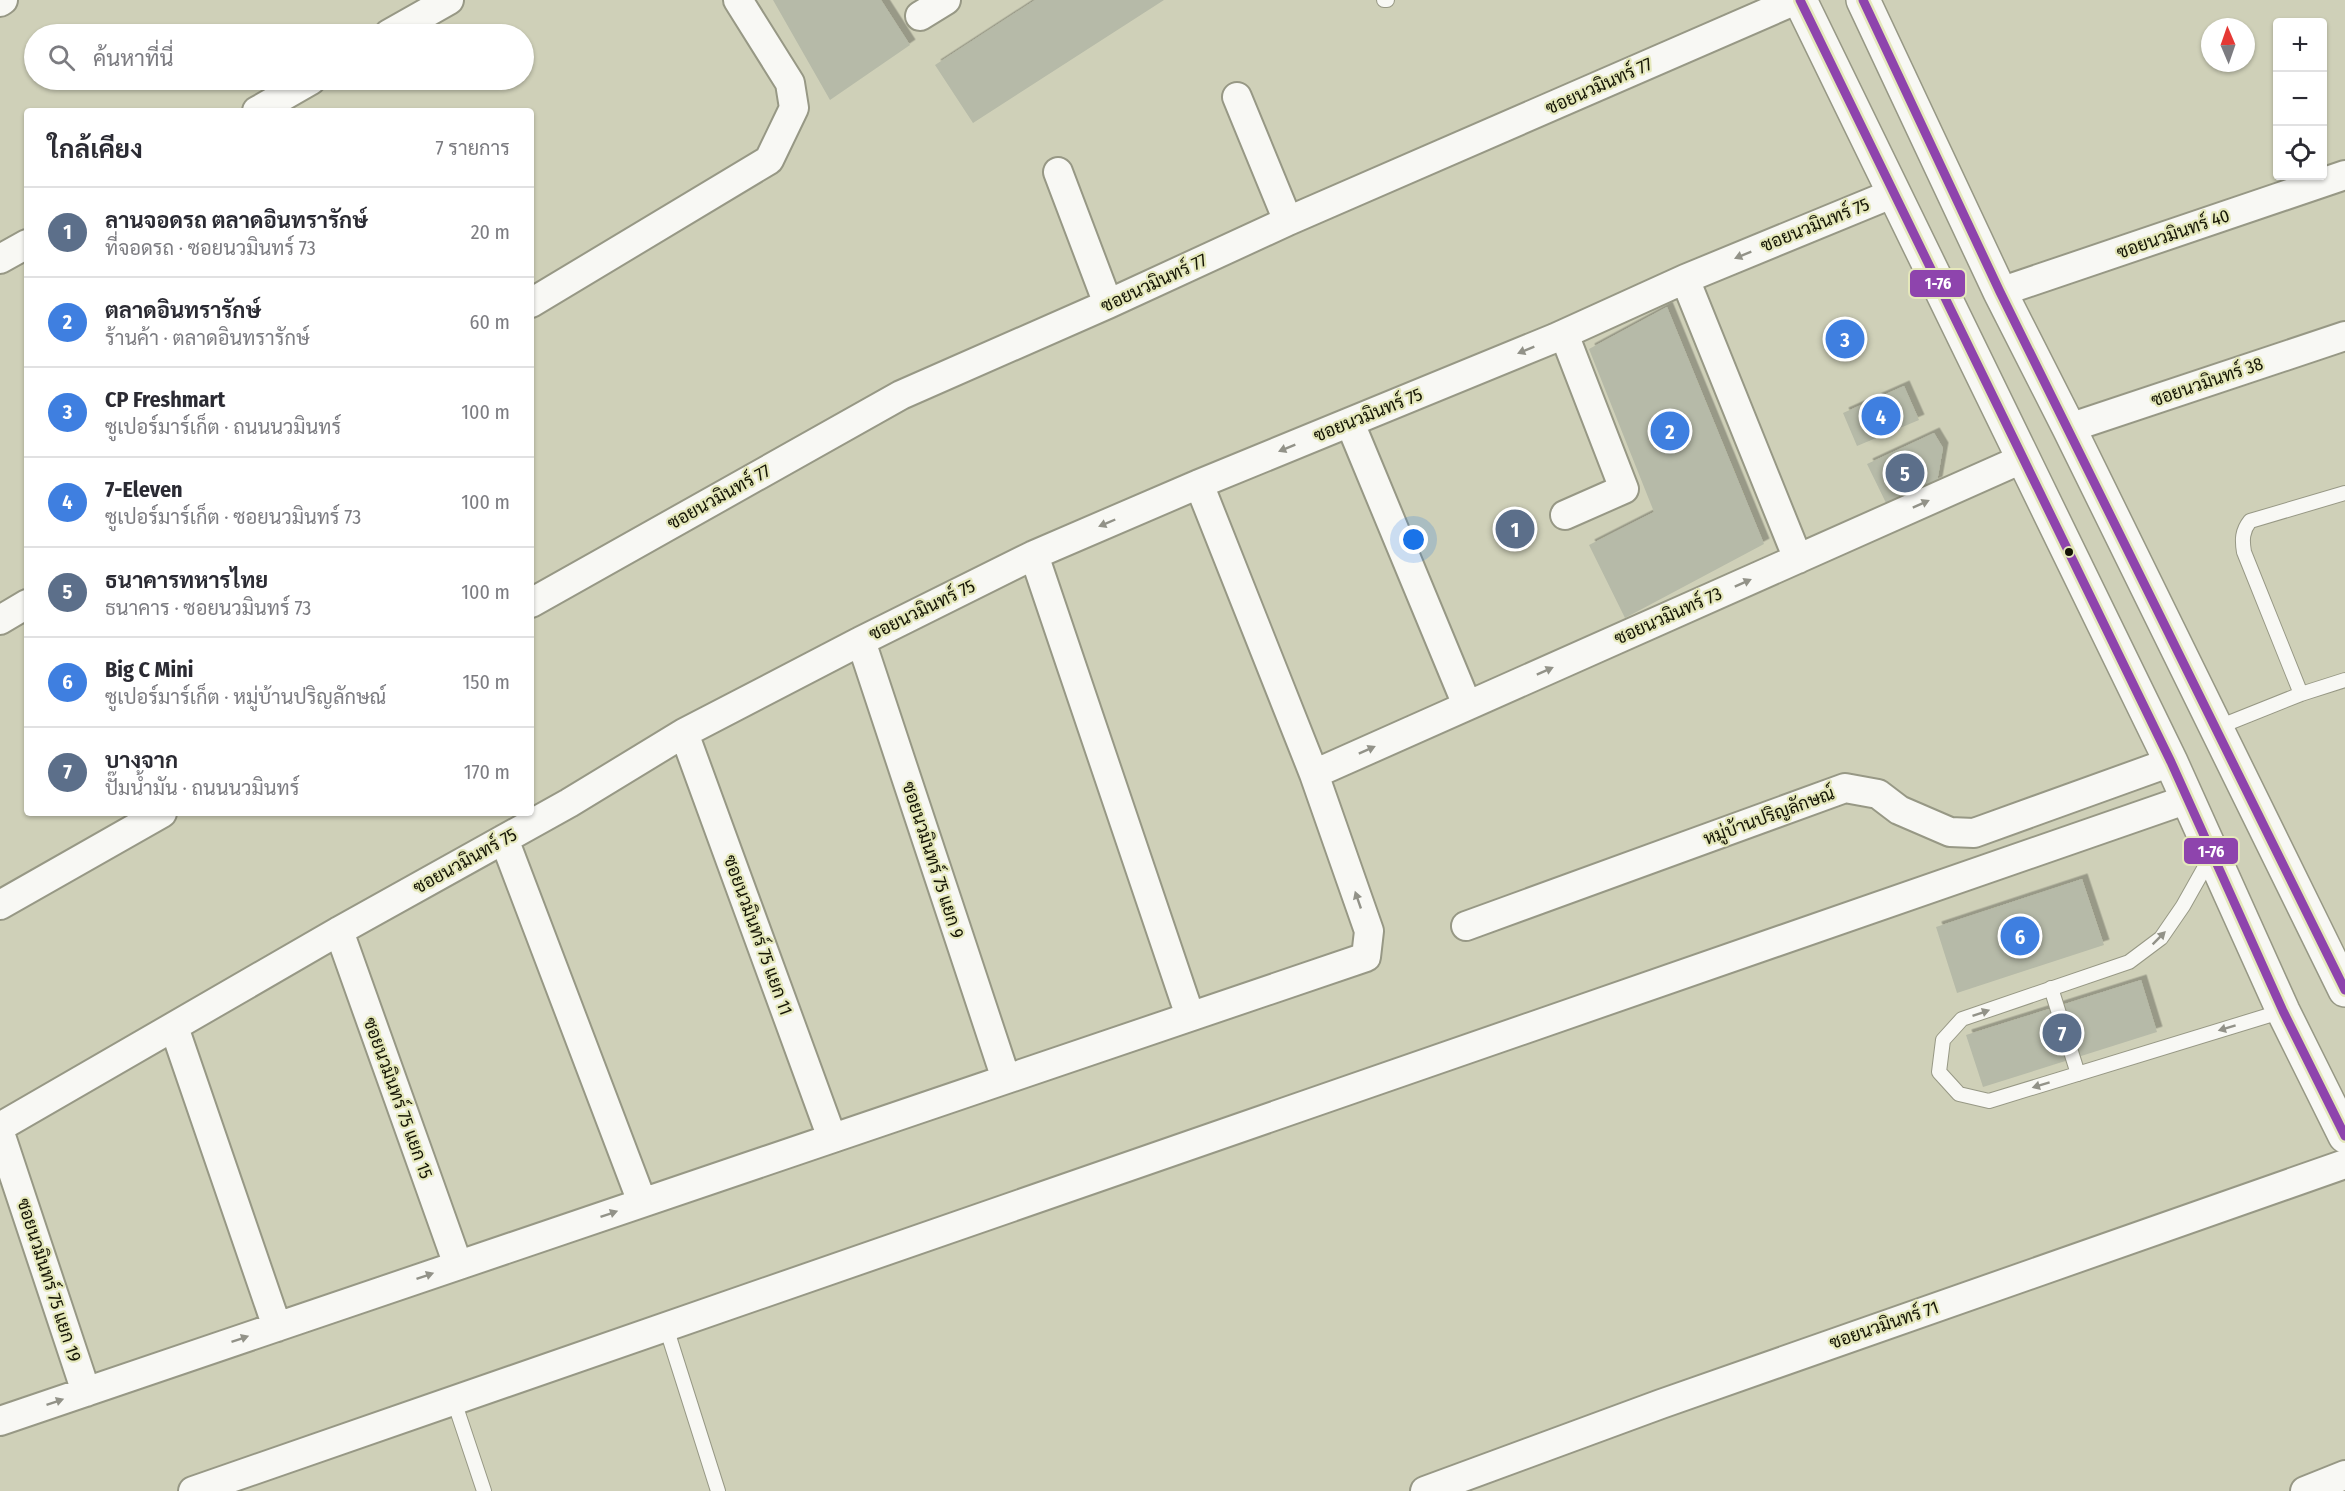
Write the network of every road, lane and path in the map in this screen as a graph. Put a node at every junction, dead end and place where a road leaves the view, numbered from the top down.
1 (449, 0) edge
2 (738, 0) edge
3 (946, 0) edge
4 (1798, 0) edge
5 (1863, 0) edge
6 (920, 16) dead end
7 (407, 24) edge
8 (294, 90) edge
9 (1238, 98) dead end
10 (262, 108) edge
11 (1058, 172) dead end
12 (2345, 175) edge
13 (1894, 193) junction
14 (1288, 221) junction
15 (24, 246) edge
16 (0, 259) edge
17 (1684, 279) junction
18 (2000, 292) junction
19 (534, 301) edge
20 (1108, 304) junction
21 (1564, 334) junction
22 (2345, 336) edge
23 (1350, 423) junction
24 (2069, 428) junction
25 (2022, 459) junction
26 (1199, 484) junction
27 (2345, 493) edge
28 (1565, 514) dead end
29 (1034, 555) junction
30 (1798, 559) junction
31 (534, 601) edge
32 (24, 606) edge
33 (0, 620) edge
34 (861, 641) junction
35 (2345, 680) edge
36 (2301, 694) junction
37 (1467, 705) junction
38 (2216, 728) junction
39 (684, 733) junction
40 (2171, 762) junction
41 (1314, 774) junction
42 (2188, 799) junction
43 (157, 816) edge
44 (504, 839) junction
45 (2213, 854) junction
46 (0, 905) edge
47 (1466, 926) dead end
48 (339, 931) junction
49 (2051, 988) junction
50 (2345, 990) edge
51 (2283, 1011) junction
52 (1190, 1016) junction
53 (174, 1027) junction
54 (2078, 1074) junction
55 (1006, 1079) junction
56 (0, 1127) edge
57 (0, 1133) edge
58 (2345, 1136) edge
59 (831, 1138) junction
60 (2345, 1164) edge
61 (642, 1202) junction
62 (458, 1265) junction
63 (277, 1326) junction
64 (666, 1327) junction
65 (86, 1392) junction
66 (454, 1401) junction
67 (0, 1421) edge
68 (2345, 1475) edge
69 (194, 1491) edge
70 (484, 1491) edge
71 (718, 1491) edge
72 (1425, 1491) edge
73 (2305, 1491) edge

1 - 7 street
2 - 19 street
3 - 6 street
4 - 13 main road
4 - 14 street, ซอยนวมินทร์ 77
5 - 18 main road
8 - 10 street
9 - 14 street
11 - 20 street
12 - 18 street, ซอยนวมินทร์ 40
13 -> 17 street, ซอยนวมินทร์ 75
13 - 25 main road
14 - 20 street, ซอยนวมินทร์ 77
15 - 16 street
17 - 21 street, ซอยนวมินทร์ 75
17 - 30 street
18 - 24 main road
20 - 31 street, ซอยนวมินทร์ 77
21 -> 23 street, ซอยนวมินทร์ 75
21 - 28 street
22 - 24 street, ซอยนวมินทร์ 38
23 -> 26 street, ซอยนวมินทร์ 75
23 - 37 street
24 - 38 main road
30 -> 25 street, ซอยนวมินทร์ 73
25 - 40 main road
26 -> 29 street, ซอยนวมินทร์ 75
26 - 41 street
27 - 36 lane
29 - 34 street, ซอยนวมินทร์ 75
29 - 52 street
37 -> 30 street, ซอยนวมินทร์ 73
32 - 33 street
34 - 39 street, ซอยนวมินทร์ 75
34 - 55 street, ซอยนวมินทร์ 75 แยก 9
35 - 36 lane
36 - 38 lane
41 -> 37 street, ซอยนวมินทร์ 73
38 - 50 main road
39 - 44 street, ซอยนวมินทร์ 75
39 - 59 street, ซอยนวมินทร์ 75 แยก 11
40 - 42 main road
40 - 47 street, หมู่บ้านปริญลักษณ์
52 -> 41 street
42 - 45 main road
42 - 64 street
43 - 46 street
44 - 48 street, ซอยนวมินทร์ 75
44 - 61 street
49 -> 45 lane
45 - 51 main road
48 - 53 street, ซอยนวมินทร์ 75
48 - 62 street, ซอยนวมินทร์ 75 แยก 15
49 - 54 lane
54 -> 49 lane
51 -> 54 lane
51 - 58 main road
52 - 55 street
53 - 56 street, ซอยนวมินทร์ 75
53 - 63 street
55 - 59 street
57 - 65 street, ซอยนวมินทร์ 75 แยก 19
59 - 61 street
60 - 72 street, ซอยนวมินทร์ 71
62 -> 61 street
63 -> 62 street
65 -> 63 street
64 - 66 street
64 - 71 lane
67 -> 65 street
66 - 69 street
66 - 70 lane
68 - 73 street

